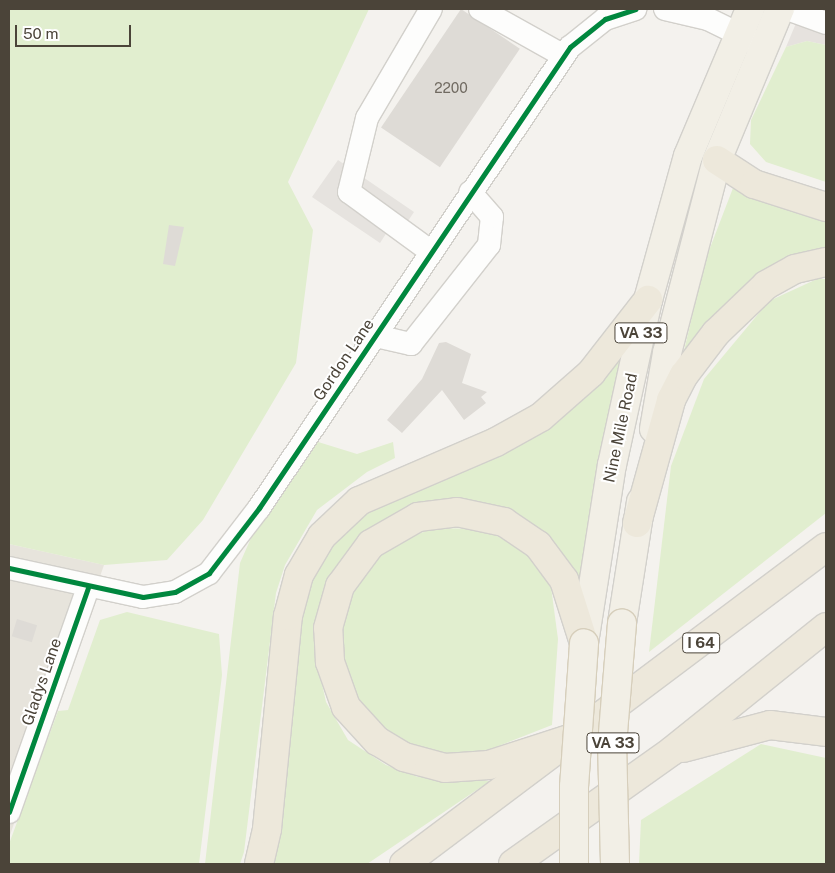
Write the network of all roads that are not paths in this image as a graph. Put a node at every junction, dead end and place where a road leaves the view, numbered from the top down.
1 (431, 9) edge
2 (480, 9) edge
3 (635, 9) edge
4 (750, 9) edge
5 (780, 9) edge
6 (787, 9) edge
7 (678, 10) edge
8 (826, 23) edge
9 (739, 34) junction
10 (763, 46) junction
11 (564, 56) junction
12 (717, 160) junction
13 (470, 192) junction
14 (826, 207) edge
15 (430, 251) junction
16 (826, 262) edge
17 (648, 300) junction
18 (376, 336) junction
19 (637, 523) junction
20 (826, 547) edge
21 (9, 568) edge
22 (88, 588) junction
23 (826, 627) edge
24 (584, 643) junction
25 (826, 732) edge
26 (575, 738) junction
27 (672, 751) junction
28 (9, 812) edge
29 (258, 864) edge
30 (404, 864) edge
31 (513, 864) edge
32 (574, 864) edge
33 (615, 864) edge

1 - 15 street
2 - 11 street
3 - 11 street, Gordon Lane
4 - 9 main road, Nine Mile Road / VA 33
5 - 10 main road, Nine Mile Road / VA 33
6 - 8 street
7 - 9 street
9 - 10 street
9 - 17 main road, Nine Mile Road / VA 33
10 - 12 main road, Nine Mile Road / VA 33
11 - 13 street, Gordon Lane
12 - 14 highway
12 - 19 main road, Nine Mile Road / VA 33
13 - 15 street, Gordon Lane
13 - 18 street
15 - 18 street, Gordon Lane
16 - 19 highway
17 - 24 main road, Nine Mile Road / VA 33
17 - 29 highway
18 - 22 street, Gordon Lane
19 - 33 main road, Nine Mile Road / VA 33, bridge
20 - 26 highway, I 64
21 - 22 street, Gordon Lane
22 - 28 street, Gladys Lane
23 - 27 highway
24 - 26 highway
24 - 32 main road, Nine Mile Road / VA 33, bridge
25 - 27 highway
26 - 30 highway, I 64
27 - 31 highway

